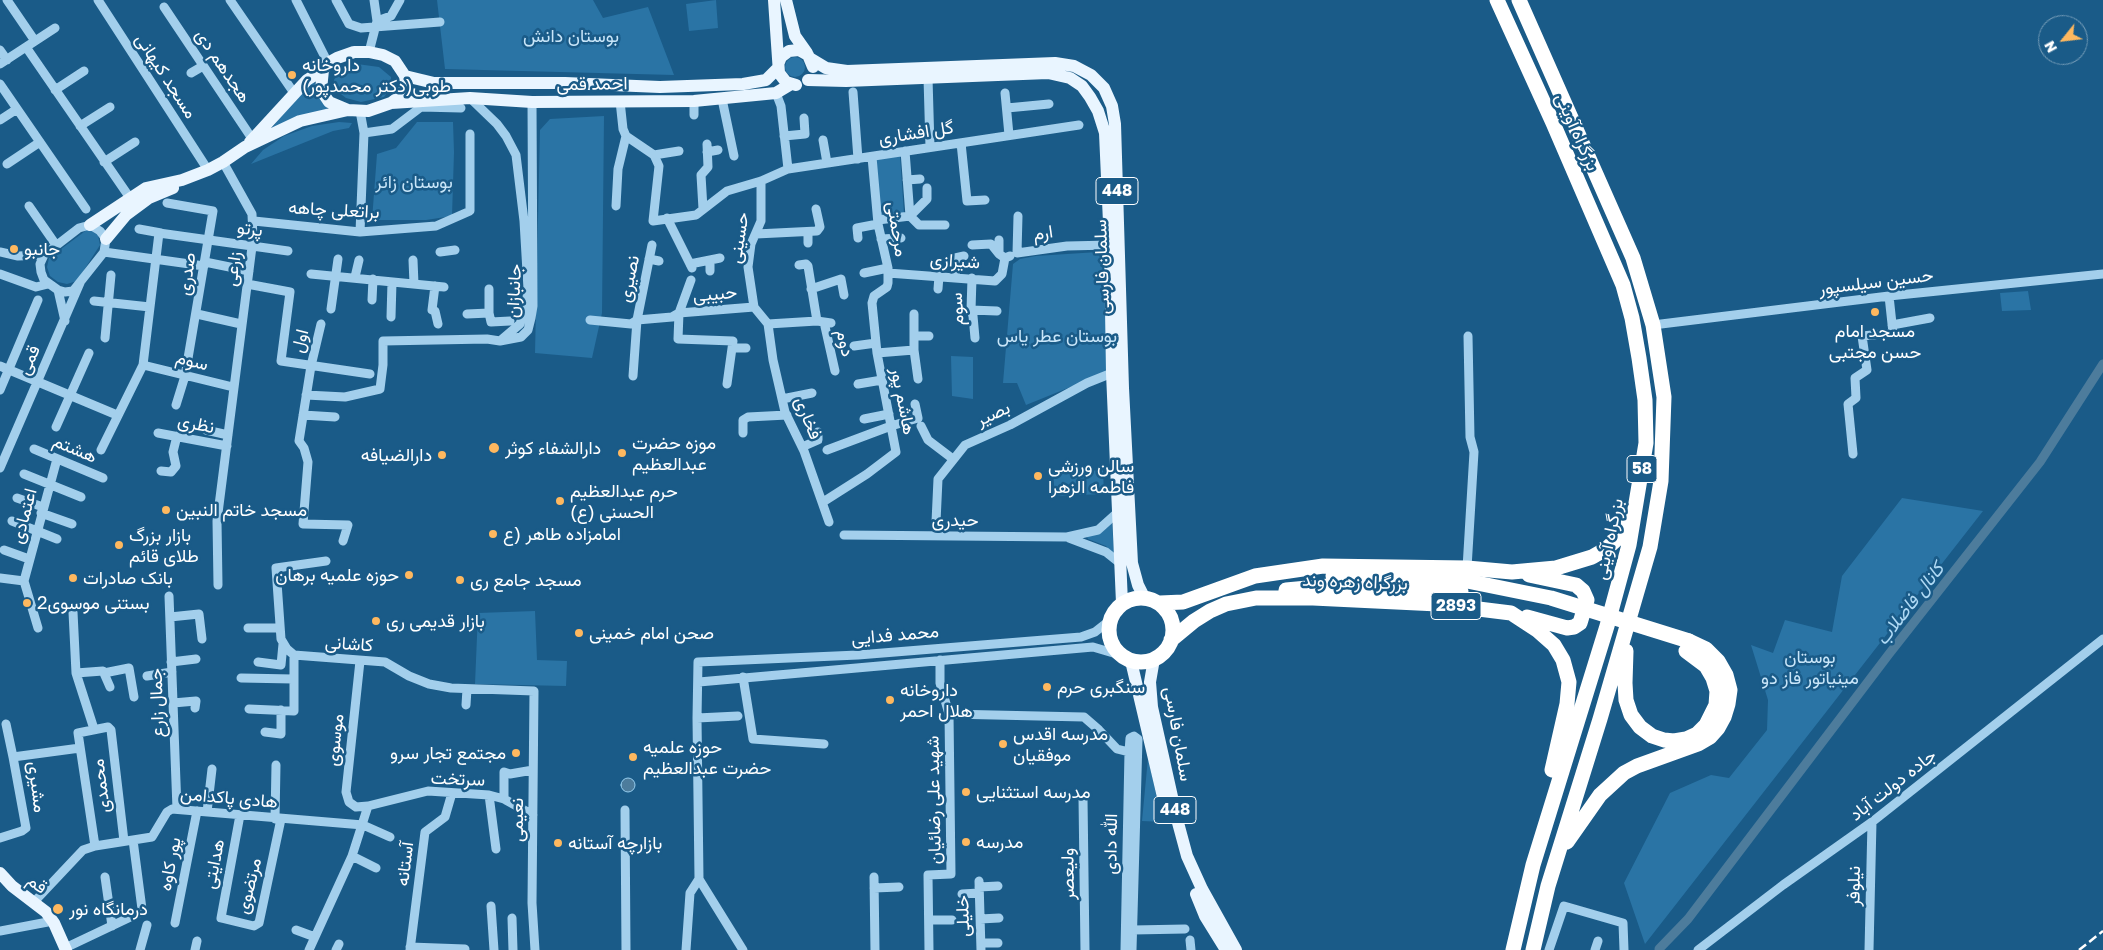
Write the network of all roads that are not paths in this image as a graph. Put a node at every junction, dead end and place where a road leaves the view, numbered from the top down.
1 (7, 0) edge
2 (98, 0) edge
3 (230, 0) edge
4 (296, 0) edge
5 (336, 0) edge
6 (374, 0) edge
7 (774, 0) edge
8 (786, 0) edge
9 (1497, 0) edge
10 (1519, 0) edge
11 (399, 1) edge
12 (164, 7) dead end
13 (440, 22) dead end
14 (376, 25) junction
15 (55, 28) dead end
16 (35, 41) junction
17 (26, 47) junction
18 (0, 50) edge
19 (369, 52) junction
20 (810, 57) junction
21 (4, 62) edge
22 (778, 65) junction
23 (203, 66) junction
24 (325, 66) junction
25 (84, 71) dead end
26 (191, 73) dead end
27 (405, 76) junction
28 (928, 78) junction
29 (808, 80) junction
30 (0, 84) edge
31 (791, 84) junction
32 (55, 90) junction
33 (853, 92) dead end
34 (294, 93) junction
35 (776, 93) junction
36 (1005, 93) dead end
37 (722, 99) junction
38 (620, 100) junction
39 (694, 101) junction
40 (532, 102) junction
41 (391, 103) junction
42 (465, 103) junction
43 (1049, 104) dead end
44 (110, 108) dead end
45 (1007, 108) junction
46 (17, 109) junction
47 (354, 111) junction
48 (694, 115) dead end
49 (804, 118) dead end
50 (0, 120) edge
51 (1079, 125) dead end
52 (80, 126) junction
53 (364, 133) junction
54 (470, 134) dead end
55 (1009, 135) junction
56 (626, 136) junction
57 (784, 136) junction
58 (822, 140) dead end
59 (40, 142) junction
60 (135, 142) dead end
61 (961, 142) junction
62 (251, 143) junction
63 (930, 147) junction
64 (718, 150) dead end
65 (905, 150) junction
66 (679, 151) dead end
67 (654, 155) junction
68 (734, 156) dead end
69 (872, 157) junction
70 (858, 159) junction
71 (104, 162) junction
72 (223, 162) junction
73 (827, 163) junction
74 (8, 164) dead end
75 (788, 169) junction
76 (208, 170) junction
77 (920, 179) dead end
78 (182, 180) junction
79 (907, 180) junction
80 (761, 181) junction
81 (927, 188) dead end
82 (130, 198) junction
83 (985, 200) dead end
84 (167, 203) dead end
85 (29, 206) dead end
86 (616, 206) dead end
87 (86, 209) dead end
88 (704, 209) junction
89 (816, 209) dead end
90 (910, 216) junction
91 (1018, 216) dead end
92 (671, 218) junction
93 (254, 221) junction
94 (878, 222) junction
95 (90, 225) junction
96 (945, 225) dead end
97 (139, 229) dead end
98 (360, 232) junction
99 (808, 232) junction
100 (161, 233) junction
101 (756, 234) junction
102 (858, 238) dead end
103 (901, 238) dead end
104 (106, 239) junction
105 (881, 239) junction
106 (208, 240) junction
107 (999, 240) dead end
108 (976, 242) dead end
109 (808, 243) dead end
110 (56, 245) junction
111 (252, 245) junction
112 (652, 245) dead end
113 (1110, 246) junction
114 (455, 250) dead end
115 (288, 251) dead end
116 (0, 252) edge
117 (104, 252) junction
118 (440, 252) dead end
119 (1017, 253) junction
120 (44, 255) junction
121 (964, 256) dead end
122 (1002, 256) junction
123 (338, 258) dead end
124 (720, 258) dead end
125 (649, 259) junction
126 (359, 260) dead end
127 (413, 260) dead end
128 (710, 260) junction
129 (156, 261) junction
130 (659, 261) dead end
131 (204, 264) junction
132 (799, 265) dead end
133 (249, 271) junction
134 (710, 271) dead end
135 (888, 271) junction
136 (864, 273) dead end
137 (0, 274) edge
138 (311, 274) dead end
139 (2103, 274) edge
140 (112, 275) dead end
141 (335, 275) junction
142 (939, 276) junction
143 (355, 277) junction
144 (955, 277) junction
145 (972, 278) junction
146 (373, 279) junction
147 (691, 280) dead end
148 (392, 282) junction
149 (48, 284) junction
150 (80, 284) junction
151 (247, 284) junction
152 (414, 284) junction
153 (812, 288) junction
154 (489, 289) dead end
155 (938, 289) dead end
156 (58, 290) junction
157 (844, 295) dead end
158 (1888, 296) junction
159 (872, 299) joint
160 (38, 300) dead end
161 (372, 300) dead end
162 (94, 301) dead end
163 (108, 303) junction
164 (150, 307) junction
165 (754, 307) junction
166 (331, 309) dead end
167 (971, 310) junction
168 (997, 311) dead end
169 (679, 313) junction
170 (197, 314) junction
171 (467, 314) dead end
172 (914, 314) dead end
173 (391, 317) dead end
174 (490, 318) junction
175 (1930, 318) dead end
176 (590, 320) dead end
177 (638, 320) junction
178 (65, 321) junction
179 (510, 321) dead end
180 (241, 324) junction
181 (321, 324) dead end
182 (438, 324) dead end
183 (768, 324) junction
184 (1892, 325) junction
185 (823, 326) junction
186 (1653, 326) junction
187 (914, 336) junction
188 (929, 336) dead end
189 (1468, 336) dead end
190 (105, 338) dead end
191 (975, 338) dead end
192 (487, 339) junction
193 (500, 341) junction
194 (876, 343) junction
195 (854, 346) dead end
196 (732, 348) junction
197 (746, 348) dead end
198 (914, 350) junction
199 (89, 353) dead end
200 (877, 353) junction
201 (143, 365) junction
202 (311, 366) junction
203 (4, 368) edge
204 (835, 371) dead end
205 (1112, 373) junction
206 (370, 374) dead end
207 (186, 376) junction
208 (633, 376) dead end
209 (918, 379) dead end
210 (882, 380) junction
211 (38, 382) junction
212 (728, 384) dead end
213 (858, 384) dead end
214 (233, 387) junction
215 (0, 390) edge
216 (812, 393) dead end
217 (70, 394) junction
218 (306, 395) junction
219 (782, 399) junction
220 (915, 404) dead end
221 (176, 405) dead end
222 (889, 414) junction
223 (117, 415) junction
224 (303, 415) junction
225 (787, 416) junction
226 (335, 417) dead end
227 (864, 420) dead end
228 (891, 426) junction
229 (921, 426) dead end
230 (56, 427) dead end
231 (206, 430) dead end
232 (818, 432) dead end
233 (158, 433) dead end
234 (743, 433) dead end
235 (228, 435) junction
236 (177, 436) junction
237 (226, 446) junction
238 (802, 447) junction
239 (34, 449) dead end
240 (101, 450) dead end
241 (827, 450) dead end
242 (1853, 454) dead end
243 (953, 458) junction
244 (57, 460) junction
245 (0, 468) edge
246 (161, 471) dead end
247 (24, 474) dead end
248 (103, 478) dead end
249 (50, 486) junction
250 (80, 497) dead end
251 (17, 498) dead end
252 (822, 502) junction
253 (42, 510) junction
254 (1635, 510) junction
255 (1118, 512) junction
256 (12, 521) dead end
257 (829, 522) dead end
258 (936, 522) dead end
259 (72, 524) dead end
260 (36, 532) junction
261 (844, 536) dead end
262 (1067, 537) junction
263 (58, 539) dead end
264 (343, 541) dead end
265 (4, 550) dead end
266 (30, 560) junction
267 (326, 560) dead end
268 (1121, 564) junction
269 (1512, 572) junction
270 (0, 578) edge
271 (1463, 579) junction
272 (24, 581) junction
273 (218, 585) dead end
274 (169, 596) dead end
275 (1144, 597) junction
276 (1256, 598) junction
277 (1122, 603) junction
278 (1160, 603) junction
279 (72, 612) dead end
280 (1511, 613) junction
281 (170, 617) junction
282 (1110, 622) junction
283 (38, 628) dead end
284 (248, 628) dead end
285 (280, 628) junction
286 (1627, 628) junction
287 (202, 639) dead end
288 (1172, 640) junction
289 (2103, 640) edge
290 (283, 644) junction
291 (1688, 646) junction
292 (294, 655) junction
293 (801, 658) junction
294 (1126, 658) junction
295 (196, 659) dead end
296 (360, 660) junction
297 (940, 660) junction
298 (1154, 660) junction
299 (171, 662) junction
300 (258, 662) dead end
301 (172, 672) junction
302 (802, 672) junction
303 (76, 673) junction
304 (104, 673) junction
305 (147, 676) dead end
306 (743, 677) junction
307 (241, 678) dead end
308 (293, 679) junction
309 (698, 682) junction
310 (110, 686) dead end
311 (467, 689) junction
312 (534, 691) joint
313 (134, 696) dead end
314 (173, 703) junction
315 (466, 705) dead end
316 (195, 708) dead end
317 (249, 709) dead end
318 (281, 710) junction
319 (949, 714) junction
320 (738, 716) dead end
321 (697, 718) junction
322 (6, 724) dead end
323 (94, 729) junction
324 (265, 732) dead end
325 (824, 744) dead end
326 (80, 748) junction
327 (1129, 752) junction
328 (12, 758) junction
329 (276, 765) dead end
330 (212, 769) dead end
331 (533, 770) junction
332 (452, 793) junction
333 (489, 795) junction
334 (1083, 798) dead end
335 (504, 799) junction
336 (368, 806) junction
337 (177, 809) junction
338 (625, 810) dead end
339 (197, 811) junction
340 (207, 812) junction
341 (240, 815) junction
342 (533, 815) junction
343 (278, 819) junction
344 (1872, 822) junction
345 (363, 825) junction
346 (1544, 826) junction
347 (390, 837) dead end
348 (0, 838) edge
349 (129, 840) junction
350 (95, 846) junction
351 (496, 849) dead end
352 (352, 856) junction
353 (1556, 858) junction
354 (376, 868) dead end
355 (0, 873) edge
356 (105, 877) dead end
357 (874, 877) dead end
358 (699, 879) junction
359 (998, 886) dead end
360 (899, 887) dead end
361 (979, 887) junction
362 (874, 888) junction
363 (962, 894) dead end
364 (34, 902) junction
365 (491, 906) dead end
366 (220, 918) joint
367 (512, 918) dead end
368 (999, 918) dead end
369 (980, 919) junction
370 (929, 920) junction
371 (952, 920) dead end
372 (52, 921) junction
373 (175, 923) dead end
374 (147, 925) dead end
375 (112, 926) junction
376 (1185, 929) dead end
377 (296, 930) dead end
378 (1133, 930) junction
379 (0, 931) edge
380 (314, 937) junction
381 (998, 942) dead end
382 (980, 947) edge
383 (1513, 948) edge
384 (66, 949) edge
385 (410, 949) edge
386 (465, 949) dead end
387 (140, 950) edge
388 (312, 950) edge
389 (494, 950) edge
390 (513, 950) edge
391 (535, 950) edge
392 (626, 950) edge
393 (686, 950) edge
394 (743, 950) edge
395 (874, 950) edge
396 (928, 950) edge
397 (1085, 950) edge
398 (1125, 950) edge
399 (1132, 950) edge
400 (1226, 950) edge
401 (1236, 950) edge
402 (1533, 950) edge
403 (1549, 950) edge
404 (1624, 950) edge
405 (1698, 950) edge
406 (1869, 950) edge

1 - 16 street
2 - 76 street, مسجد کیهانی
3 - 34 street
4 - 24 street
5 - 14 street
6 - 14 street
7 - 22 main road
8 - 20 main road
9 - 254 highway, بزرگراه آوینی / 58
10 - 186 highway, بزرگراه آوینی / 58
11 - 14 street
12 - 23 street, هجدهم دی
13 - 14 street
14 - 19 street
15 - 16 street
16 - 17 street
17 - 21 street
17 - 32 street
18 - 21 street
19 - 24 main road
19 - 27 main road
20 - 22 main road
20 - 29 main road
20 - 275 main road, سلمان فارسی / 448
22 - 27 main road, احمد قمی
22 - 31 main road
23 - 26 street
23 - 62 street, هجدهم دی
24 - 34 main road
24 - 47 main road
25 - 32 street
27 - 41 main road
28 - 29 main road, سلمان فارسی / 448
28 - 63 street
28 - 113 main road, سلمان فارسی / 448
29 - 31 main road
30 - 46 street
31 - 35 main road, احمد قمی
32 - 52 street
33 - 70 street
34 - 62 main road
35 - 37 main road, احمد قمی
35 - 57 street
36 - 45 street
37 - 39 main road, احمد قمی
37 - 68 street
38 - 39 main road, احمد قمی
38 - 40 main road, احمد قمی
38 - 56 street
39 - 48 street
40 - 42 main road, احمد قمی
40 - 193 street, جانبازان
41 - 42 main road, احمد قمی
41 - 47 main road
42 - 53 street
42 - 193 street, جانبازان
43 - 45 street
44 - 52 street
45 - 55 street
46 - 50 street
46 - 59 street
47 - 53 street
47 - 62 main road
49 - 57 street
51 - 55 street, گل افشاری
52 - 71 street
53 - 98 street
54 - 98 street, براتعلی چاهه
55 - 61 street, گل افشاری
56 - 67 street
56 - 86 street
57 - 75 street
58 - 73 street
59 - 74 street
59 - 87 street
60 - 71 street
61 - 63 street, گل افشاری
61 - 83 street
62 - 72 main road
63 - 65 street, گل افشاری
64 - 88 street
65 - 69 street, گل افشاری
65 - 79 street, مرحمتی
66 - 67 street
67 - 92 street, گل افشاری
69 - 70 street, گل افشاری
69 - 94 street, مرحمتی
70 - 73 street, گل افشاری
71 - 82 street
72 - 76 main road
72 - 93 street
73 - 75 street, گل افشاری
75 - 80 street, گل افشاری
76 - 78 main road
77 - 79 street
78 - 82 main road
78 - 104 main road
79 - 90 street, مرحمتی
80 - 88 street, گل افشاری
80 - 101 street, حسینی
81 - 90 street
82 - 95 main road
84 - 106 street, صدری
85 - 110 street
88 - 92 street, گل افشاری
89 - 99 street
90 - 94 street
90 - 96 street
91 - 119 street, ارم
92 - 128 street
93 - 98 street, براتعلی چاهه
93 - 111 street, زارعی
94 - 102 street
94 - 105 street, مرحمتی
95 - 104 street
95 - 110 street
97 - 100 street, پرتو
99 - 101 street
99 - 109 street
100 - 106 street, پرتو
100 - 129 street
101 - 165 street, حسینی
103 - 105 street
104 - 117 street
105 - 135 street, مرحمتی
106 - 111 street, پرتو
106 - 131 street, صدری
107 - 122 street
108 - 122 street
110 - 120 street
111 - 115 street, پرتو
111 - 133 street, زارعی
112 - 125 street, نصیری
113 - 119 street, ارم
113 - 205 main road, سلمان فارسی / 448
114 - 118 street
116 - 120 street
117 - 129 street
117 - 150 street
119 - 122 street
120 - 149 street
121 - 144 street
122 - 145 street, شیرازی
123 - 141 street
124 - 128 street
125 - 130 street
125 - 177 street, نصیری
126 - 143 street
127 - 152 street
128 - 134 street
129 - 131 street
129 - 164 street
131 - 133 street
131 - 170 street, صدری
132 - 153 street, دوم
133 - 151 street, زارعی
135 - 136 street, شیرازی
135 - 142 street, شیرازی
135 - 159 street, مرحمتی
137 - 149 street
138 - 141 street
139 - 158 street, حسین سیلسپور
140 - 163 street
141 - 143 street
141 - 166 street
142 - 144 street, شیرازی
142 - 155 street
143 - 146 street
144 - 145 street, شیرازی
145 - 167 street, سوم
146 - 148 street
146 - 161 street
147 - 169 street
148 - 152 street
148 - 173 street
149 - 156 street
150 - 156 street
150 - 178 street, قمی
151 - 180 street, زارعی
151 - 202 street
152 - 182 street
153 - 157 street
153 - 185 street, دوم
154 - 174 street
156 - 178 street
158 - 184 street
158 - 186 street, حسین سیلسپور
159 - 194 street, هاشم پور
160 - 203 street
162 - 163 street
163 - 164 street
163 - 190 street
164 - 201 street
165 - 169 street, حبیبی
165 - 183 street
167 - 168 street
167 - 191 street, سوم
169 - 177 street, حبیبی
169 - 196 street
170 - 180 street
170 - 207 street, صدری
171 - 174 street
172 - 187 street
174 - 179 street
174 - 192 street
175 - 184 street
176 - 177 street, حبیبی
177 - 208 street, نصیری
178 - 211 street, قمی
180 - 214 street, زارعی
181 - 202 street, اول
183 - 185 street
183 - 219 street, فخاری
184 - 242 street
185 - 204 street, دوم
186 - 286 highway, بزرگراه آوینی / 58
187 - 188 street
187 - 198 street
189 - 271 street
192 - 193 street
192 - 218 street
194 - 195 street
194 - 200 street, هاشم پور
196 - 197 street
196 - 212 street
198 - 200 street
198 - 209 street
199 - 217 street
200 - 210 street, هاشم پور
201 - 207 street, سوم
201 - 223 street
202 - 206 street
202 - 218 street, اول
203 - 211 street
203 - 215 street
205 - 243 street, بصیر
205 - 255 main road, سلمان فارسی / 448
207 - 214 street, سوم
207 - 221 street, صدری
210 - 213 street
210 - 222 street, هاشم پور
211 - 217 street
211 - 245 street, قمی
214 - 235 street, زارعی
216 - 219 street
217 - 223 street
217 - 230 street
218 - 224 street, اول
219 - 225 street, فخاری
220 - 228 street
222 - 227 street
222 - 228 street, هاشم پور
223 - 240 street
224 - 226 street
224 - 264 street, اول
225 - 234 street
225 - 238 street, فخاری
228 - 241 street
228 - 252 street, هاشم پور
229 - 243 street
231 - 235 street
232 - 238 street
233 - 236 street, نظری
235 - 237 street, زارعی
236 - 237 street, نظری
236 - 246 street
237 - 273 street, زارعی
238 - 252 street, فخاری
239 - 244 street, هشتم
243 - 258 street, بصیر
244 - 248 street, هشتم
244 - 249 street, اعتمادی
247 - 249 street
249 - 250 street
249 - 253 street, اعتمادی
251 - 253 street
252 - 257 street, فخاری
253 - 259 street
253 - 260 street, اعتمادی
254 - 269 highway, بزرگراه زهره وند / 2893
254 - 346 highway, بزرگراه آوینی / 58
255 - 262 street
255 - 268 main road, سلمان فارسی / 448
256 - 260 street
260 - 263 street
260 - 266 street, اعتمادی
261 - 262 street, حیدری
262 - 268 street
265 - 266 street
266 - 272 street, اعتمادی
267 - 285 street
268 - 277 main road, سلمان فارسی / 448
269 - 271 highway, بزرگراه زهره وند / 2893
269 - 280 highway
270 - 272 street
271 - 276 highway, بزرگراه زهره وند
271 - 278 highway, بزرگراه زهره وند
271 - 291 highway, بزرگراه زهره وند, bridge
272 - 283 street
274 - 281 street, جمال زارع
275 - 277 highway
275 - 278 highway
276 - 280 highway, بزرگراه زهره وند / 2893
276 - 288 highway, بزرگراه زهره وند / 2893
277 - 282 highway
278 - 288 highway
279 - 303 street
280 - 346 highway, بزرگراه زهره وند / 2893
281 - 287 street
281 - 299 street, جمال زارع
282 - 293 street, محمد فدایی
282 - 294 highway
284 - 285 street
285 - 290 street
286 - 291 highway
286 - 353 highway, بزرگراه آوینی / 58
288 - 298 highway
289 - 344 street, جاده دولت آباد
290 - 292 street
290 - 300 street
291 - 353 highway
292 - 296 street, کاشانی
292 - 308 street
293 - 302 street
293 - 309 street, محمد فدایی
294 - 297 street, محمد فدایی
294 - 298 highway
294 - 400 main road, سلمان فارسی / 448
295 - 299 street
296 - 311 street, کاشانی
296 - 336 street, موسوی
297 - 302 street, محمد فدایی
297 - 319 street, شهید علی رضائیان
298 - 401 main road, سلمان فارسی / 448
299 - 301 street, جمال زارع
301 - 305 street
301 - 314 street, جمال زارع
302 - 306 street, محمد فدایی
303 - 304 street
303 - 323 street
304 - 310 street
304 - 313 street
306 - 309 street, محمد فدایی
306 - 325 street
307 - 308 street
308 - 318 street
309 - 321 street, محمد فدایی
311 - 312 street, کاشانی
311 - 315 street
312 - 331 street, نعیمی
314 - 316 street
314 - 337 street, جمال زارع
317 - 318 street
318 - 324 street
319 - 327 street
319 - 370 street, شهید علی رضائیان
320 - 321 street
321 - 358 street, محمد فدایی
322 - 328 street
323 - 326 street
323 - 349 street, محمدی
326 - 328 street, مشیری
326 - 350 street
327 - 378 street, الله دادی
327 - 398 street, الله دادی
328 - 348 street, مشیری
329 - 343 street
330 - 340 street
331 - 335 street
331 - 342 street, نعیمی
332 - 333 street, سرتخت
332 - 336 street, سرتخت
332 - 385 street, آستانه
333 - 335 street, سرتخت
333 - 351 street
334 - 397 street, ولیعصر
335 - 342 street, سرتخت
336 - 345 street
337 - 339 street, هادی پاکدامن
337 - 349 street, هادی پاکدامن
338 - 392 street
339 - 340 street, هادی پاکدامن
339 - 373 street, پور کاوه
340 - 341 street, هادی پاکدامن
341 - 343 street, هادی پاکدامن
341 - 366 street, هدایتی
342 - 391 street, نعیمی
343 - 345 street, هادی پاکدامن
343 - 366 street, مرتضوی
344 - 405 street, جاده دولت آباد
344 - 406 street, نیلوفر
345 - 347 street, هادی پاکدامن
345 - 352 street
346 - 383 highway, بزرگراه آوینی / 58
349 - 350 street, هادی پاکدامن
349 - 375 street, محمدی
350 - 364 street, هادی پاکدامن
352 - 354 street
352 - 380 street
353 - 402 highway, بزرگراه آوینی / 58
355 - 364 main road, قم
356 - 375 street
357 - 362 street
358 - 393 street
358 - 394 street
359 - 361 street
360 - 362 street
361 - 363 street
361 - 369 street, خلیلی
362 - 395 street
364 - 372 main road, قم
365 - 389 street
367 - 390 street
368 - 369 street
369 - 382 street, خلیلی
370 - 371 street
370 - 396 street, شهید علی رضائیان
372 - 379 street
372 - 384 main road, قم
374 - 387 street
375 - 384 street
376 - 378 street
377 - 380 street
378 - 399 street, الله دادی
380 - 388 street
381 - 382 street
385 - 386 street
403 - 404 street

